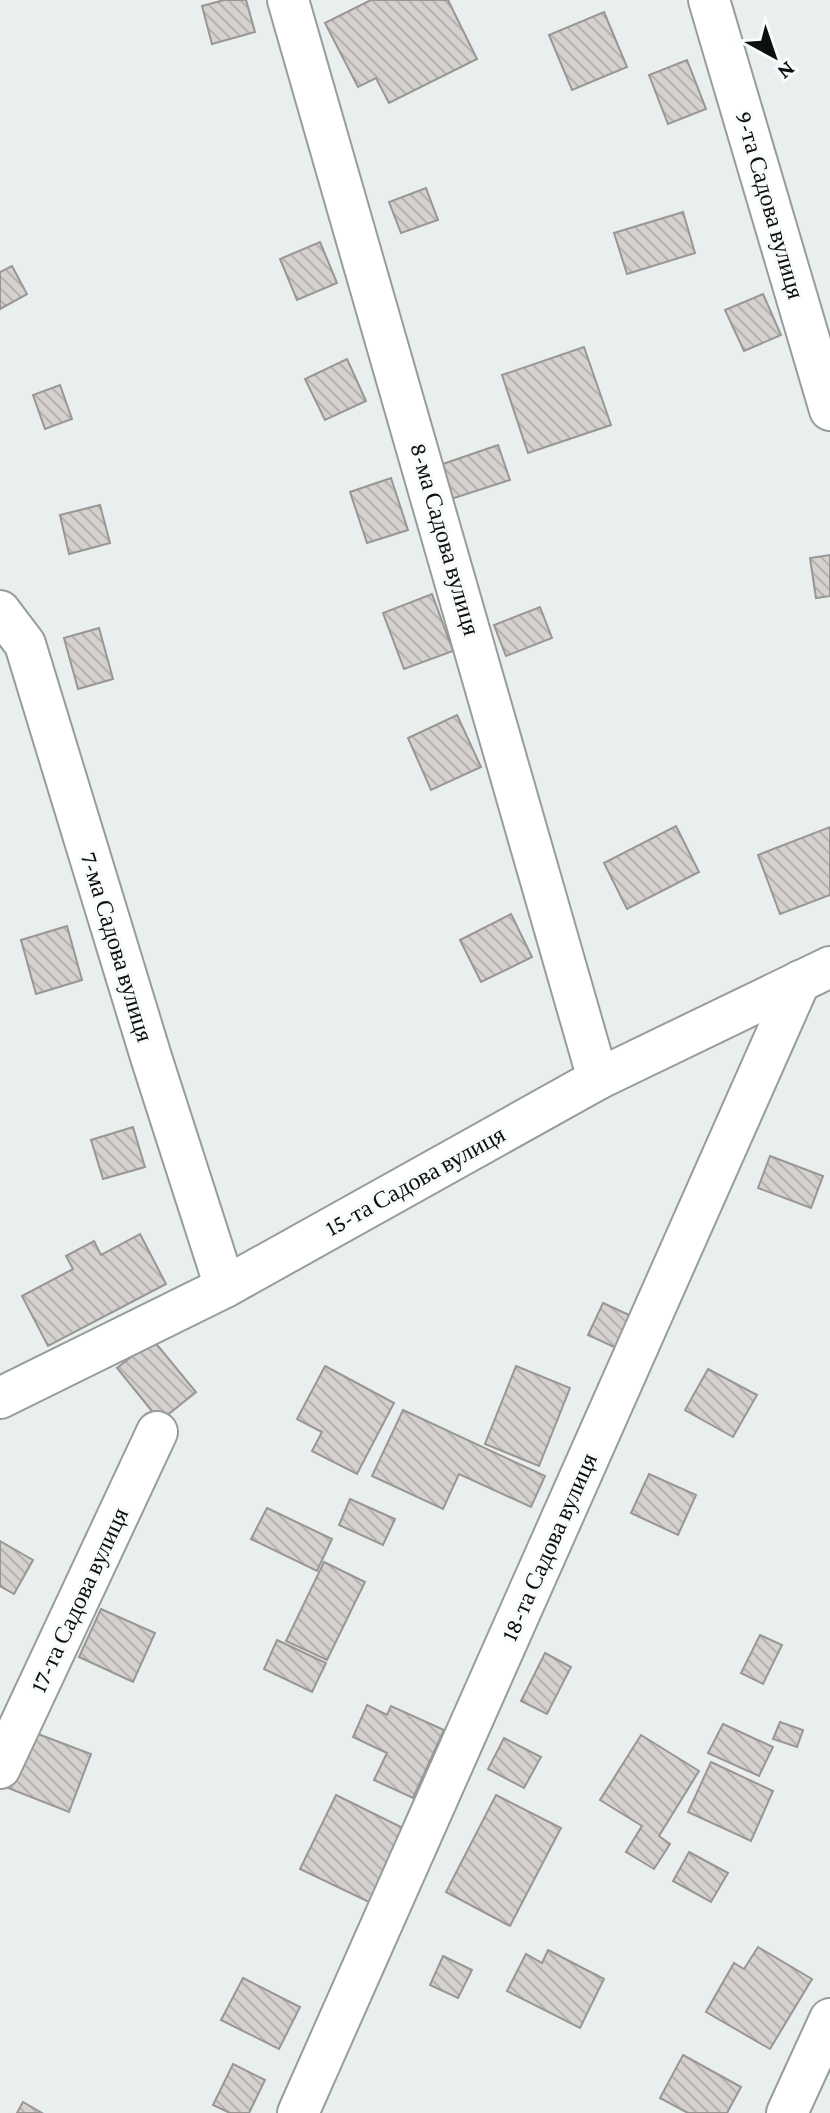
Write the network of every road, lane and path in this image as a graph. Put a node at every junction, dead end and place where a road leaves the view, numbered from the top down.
1 (288, 0) edge
2 (709, 0) edge
3 (830, 410) edge
4 (0, 611) edge
5 (815, 974) edge
6 (598, 1079) junction
7 (225, 1287) junction
8 (0, 1398) edge
9 (157, 1432) dead end
10 (0, 1768) edge
11 (830, 2019) edge
12 (298, 2113) edge
13 (787, 2113) edge

1 - 6 street, 8-ма Садова вулиця
2 - 3 street, 9-та Садова вулиця
4 - 7 street, 7-ма Садова вулиця
5 - 6 street, 15-та Садова вулиця
5 - 12 street, 18-та Садова вулиця
6 - 7 street, 15-та Садова вулиця
7 - 8 street, 15-та Садова вулиця
9 - 10 street, 17-та Садова вулиця
11 - 13 street

